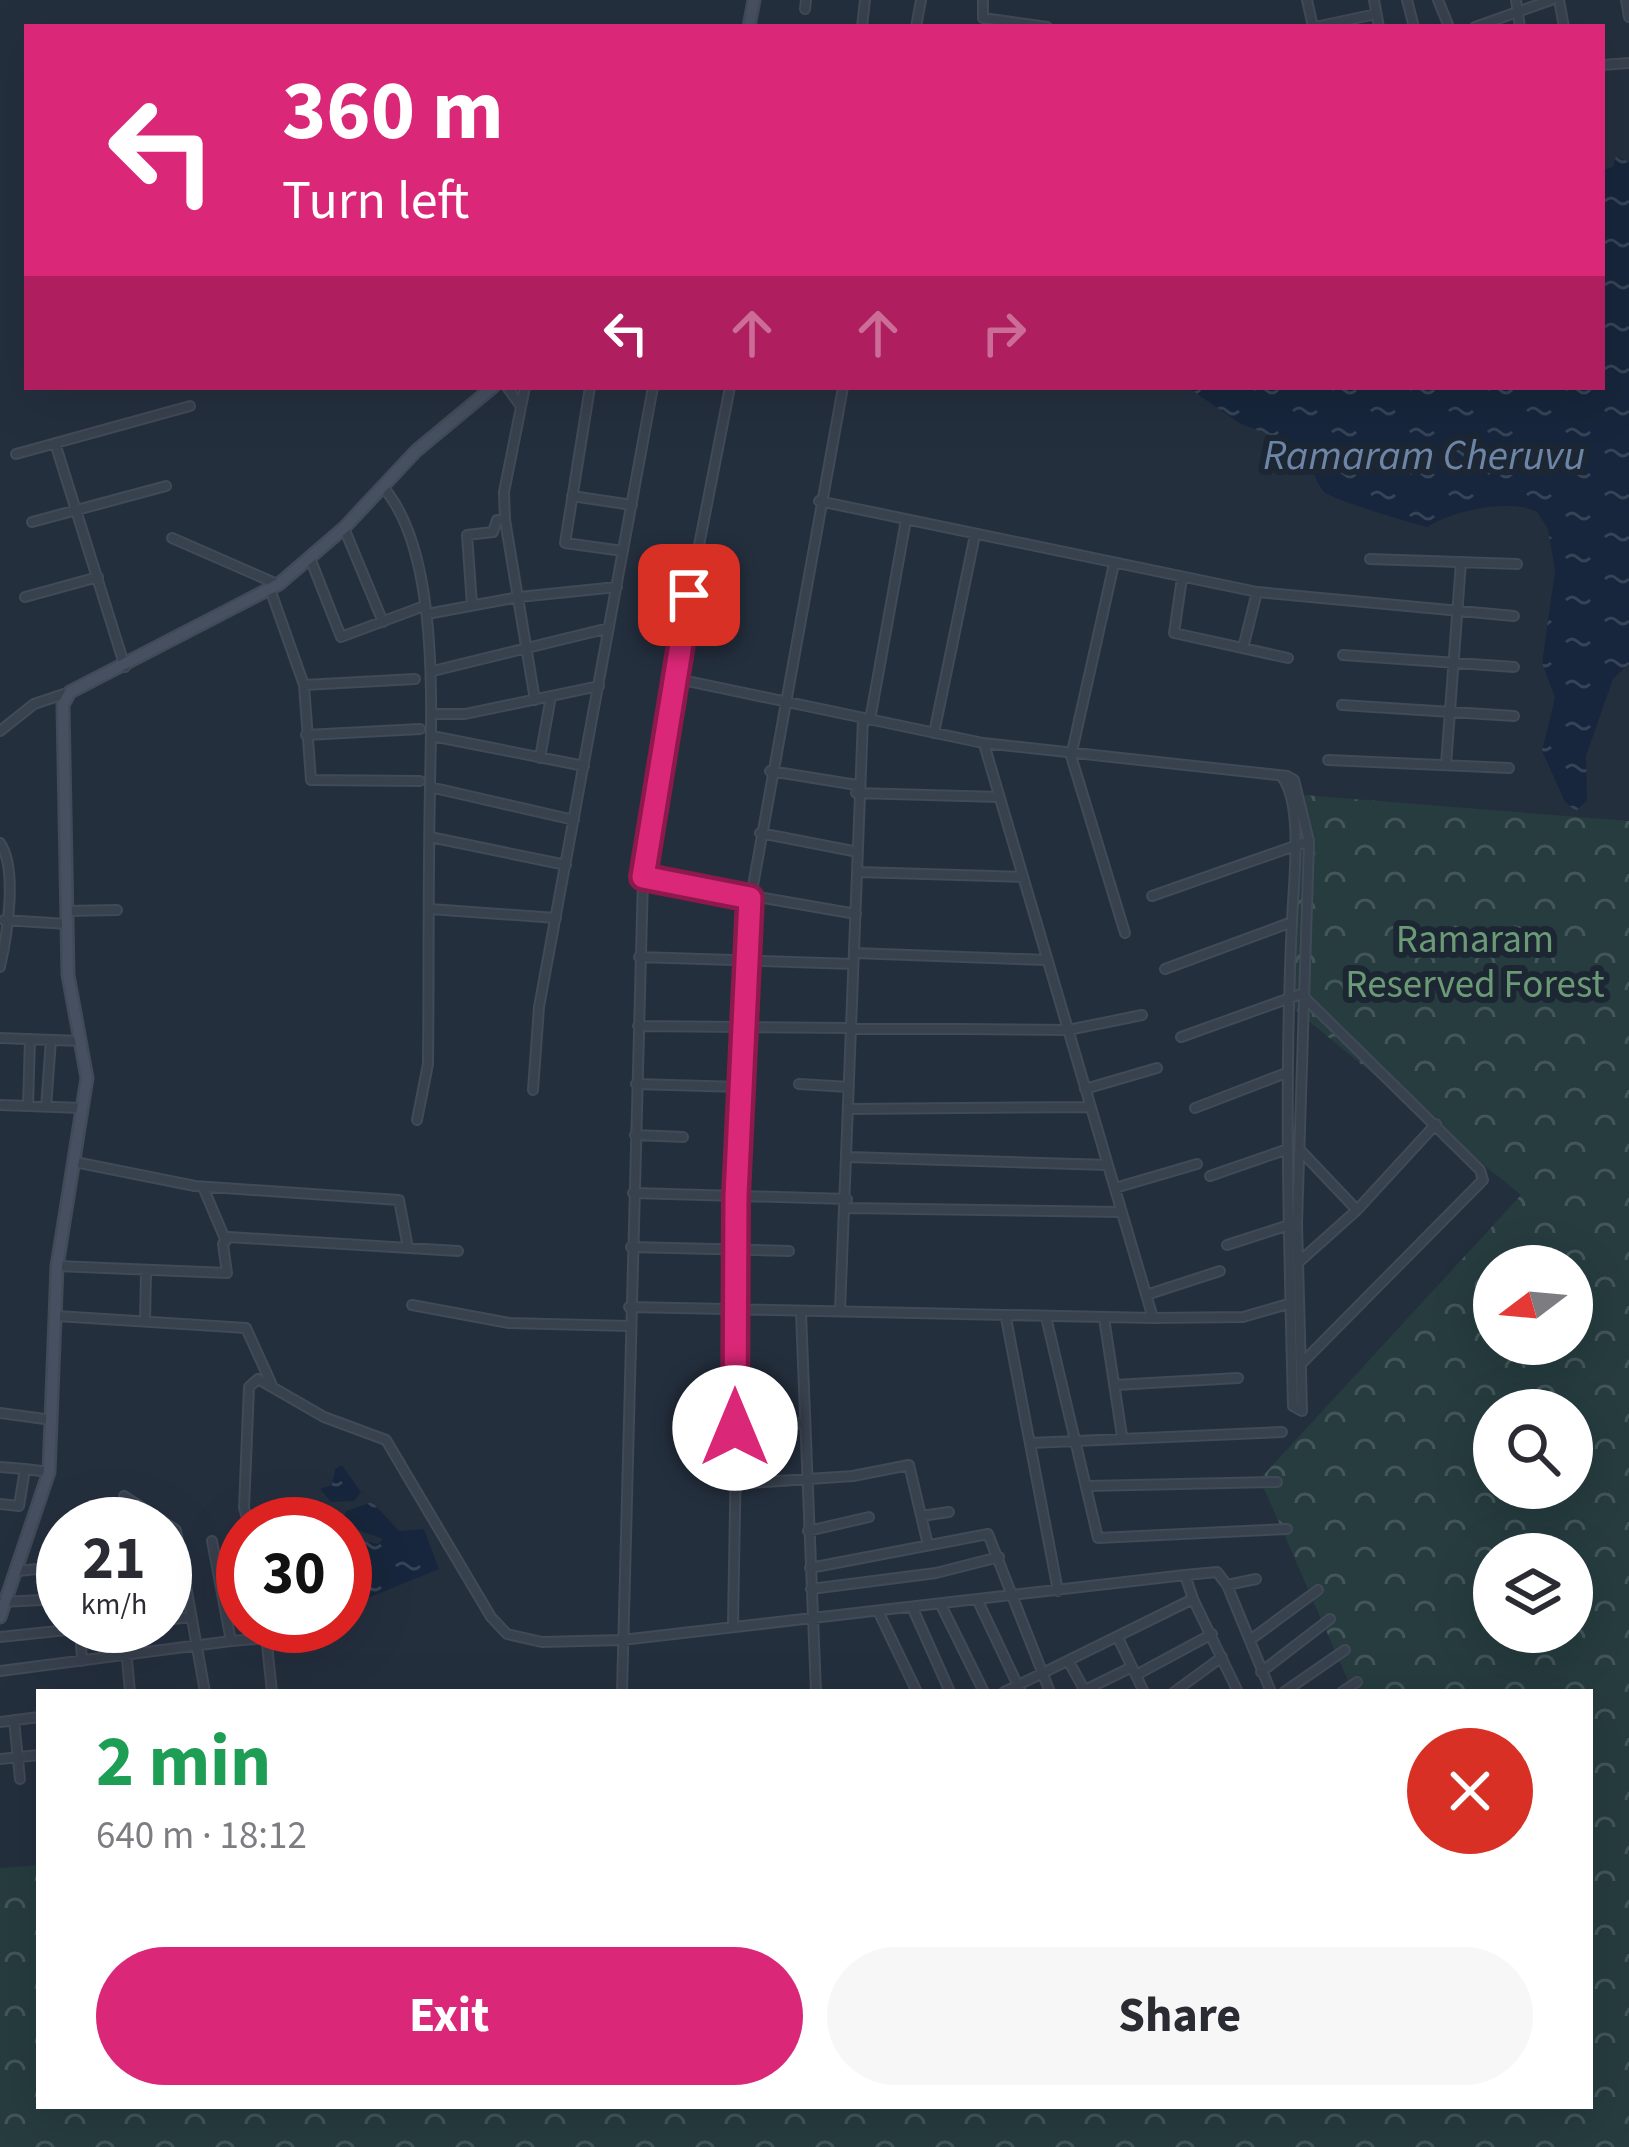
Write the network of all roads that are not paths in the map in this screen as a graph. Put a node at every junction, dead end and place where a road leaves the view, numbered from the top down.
1 (982, 0) edge
2 (1374, 0) edge
3 (1555, 0) edge
4 (1626, 0) edge
5 (1517, 5) edge
6 (1376, 14) junction
7 (1629, 17) edge
8 (983, 22) edge
9 (1328, 24) edge
10 (1378, 24) edge
11 (1481, 24) edge
12 (509, 390) edge
13 (525, 390) edge
14 (590, 390) edge
15 (652, 390) edge
16 (729, 390) edge
17 (842, 390) edge
18 (479, 393) edge
19 (190, 406) dead end
20 (522, 408) junction
21 (55, 443) junction
22 (16, 454) dead end
23 (166, 486) dead end
24 (383, 487) junction
25 (572, 496) junction
26 (819, 501) junction
27 (632, 505) junction
28 (77, 509) junction
29 (505, 520) junction
30 (906, 520) junction
31 (32, 522) dead end
32 (344, 528) junction
33 (975, 534) junction
34 (172, 538) dead end
35 (623, 551) junction
36 (310, 558) junction
37 (1370, 559) dead end
38 (1461, 562) junction
39 (1114, 563) junction
40 (1517, 565) dead end
41 (98, 577) junction
42 (1182, 578) junction
43 (275, 586) junction
44 (617, 587) junction
45 (1257, 592) junction
46 (26, 597) dead end
47 (519, 597) junction
48 (472, 605) junction
49 (425, 610) junction
50 (1456, 611) junction
51 (1514, 616) dead end
52 (383, 622) junction
53 (609, 628) junction
54 (527, 648) junction
55 (1243, 648) junction
56 (1343, 656) dead end
57 (1288, 658) dead end
58 (1454, 663) junction
59 (1514, 667) dead end
60 (125, 668) junction
61 (433, 671) junction
62 (673, 678) junction
63 (415, 679) dead end
64 (304, 685) junction
65 (599, 686) junction
66 (70, 692) junction
67 (551, 696) junction
68 (535, 700) junction
69 (784, 701) junction
70 (1342, 705) dead end
71 (1450, 712) junction
72 (432, 714) junction
73 (1514, 716) dead end
74 (867, 719) junction
75 (420, 729) dead end
76 (0, 730) edge
77 (934, 733) junction
78 (306, 735) junction
79 (432, 736) junction
80 (983, 743) junction
81 (1071, 757) junction
82 (540, 758) junction
83 (1328, 760) dead end
84 (1446, 765) junction
85 (584, 766) junction
86 (1509, 768) dead end
87 (770, 771) junction
88 (1282, 777) junction
89 (425, 784) junction
90 (856, 789) junction
91 (999, 797) junction
92 (574, 820) junction
93 (760, 833) junction
94 (430, 837) junction
95 (1309, 841) junction
96 (0, 843) edge
97 (1295, 846) junction
98 (858, 852) junction
99 (4, 854) edge
100 (566, 865) junction
101 (857, 872) junction
102 (643, 877) junction
103 (1023, 877) junction
104 (1152, 896) dead end
105 (750, 898) junction
106 (430, 909) junction
107 (117, 910) dead end
108 (856, 914) junction
109 (67, 917) junction
110 (556, 918) junction
111 (4, 920) junction
112 (1292, 922) junction
113 (1125, 933) dead end
114 (854, 953) junction
115 (640, 957) junction
116 (1047, 960) junction
117 (744, 962) junction
118 (854, 964) junction
119 (0, 967) edge
120 (1165, 969) dead end
121 (1301, 994) junction
122 (1288, 996) junction
123 (1142, 1016) dead end
124 (638, 1026) junction
125 (742, 1028) junction
126 (1068, 1030) junction
127 (851, 1031) junction
128 (1180, 1037) dead end
129 (0, 1038) edge
130 (30, 1039) junction
131 (51, 1040) junction
132 (81, 1041) junction
133 (1157, 1068) dead end
134 (1286, 1073) junction
135 (636, 1084) junction
136 (799, 1084) dead end
137 (740, 1087) junction
138 (849, 1087) junction
139 (1085, 1089) junction
140 (532, 1090) dead end
141 (0, 1105) edge
142 (28, 1106) junction
143 (46, 1107) junction
144 (84, 1108) junction
145 (848, 1108) junction
146 (1091, 1108) junction
147 (1195, 1108) dead end
148 (417, 1120) dead end
149 (1436, 1124) junction
150 (634, 1135) junction
151 (683, 1137) dead end
152 (1299, 1148) junction
153 (1285, 1150) junction
154 (848, 1157) junction
155 (75, 1162) junction
156 (1108, 1165) junction
157 (1197, 1165) dead end
158 (1210, 1176) dead end
159 (203, 1186) junction
160 (1114, 1188) junction
161 (633, 1193) junction
162 (736, 1196) junction
163 (847, 1203) junction
164 (1357, 1210) junction
165 (1122, 1212) junction
166 (1286, 1226) junction
167 (224, 1239) junction
168 (1226, 1245) dead end
169 (631, 1246) junction
170 (407, 1248) junction
171 (736, 1250) junction
172 (789, 1251) dead end
173 (458, 1252) dead end
174 (1300, 1261) junction
175 (57, 1266) junction
176 (1220, 1271) dead end
177 (146, 1273) junction
178 (1146, 1295) junction
179 (1288, 1304) junction
180 (412, 1305) dead end
181 (629, 1307) junction
182 (840, 1311) junction
183 (736, 1312) junction
184 (801, 1313) junction
185 (57, 1316) junction
186 (1046, 1317) junction
187 (1006, 1318) junction
188 (1104, 1318) junction
189 (1154, 1318) junction
190 (145, 1321) junction
191 (628, 1326) junction
192 (1303, 1362) junction
193 (1292, 1370) junction
194 (1238, 1378) dead end
195 (271, 1382) junction
196 (1114, 1385) junction
197 (0, 1413) edge
198 (54, 1420) junction
199 (805, 1423) junction
200 (735, 1428) junction
201 (1282, 1432) dead end
202 (1122, 1436) junction
203 (1076, 1437) junction
204 (1030, 1443) junction
205 (0, 1467) edge
206 (25, 1469) junction
207 (50, 1472) junction
208 (806, 1480) junction
209 (1277, 1483) dead end
210 (734, 1484) junction
211 (1088, 1486) junction
212 (244, 1497) edge
213 (0, 1504) edge
214 (949, 1512) dead end
215 (921, 1516) junction
216 (869, 1517) dead end
217 (1287, 1529) dead end
218 (808, 1531) junction
219 (212, 1541) dead end
220 (928, 1545) junction
221 (1000, 1557) junction
222 (216, 1562) edge
223 (810, 1568) junction
224 (36, 1569) edge
225 (19, 1571) junction
226 (1185, 1575) junction
227 (1256, 1579) dead end
228 (1227, 1585) junction
229 (811, 1589) junction
230 (1318, 1590) dead end
231 (1058, 1591) junction
232 (1011, 1594) junction
233 (977, 1599) junction
234 (1193, 1599) junction
235 (36, 1601) edge
236 (3, 1603) edge
237 (941, 1605) junction
238 (913, 1609) junction
239 (879, 1613) junction
240 (0, 1617) edge
241 (814, 1618) junction
242 (1330, 1619) dead end
243 (192, 1623) edge
244 (733, 1625) junction
245 (36, 1632) edge
246 (1213, 1634) junction
247 (0, 1637) edge
248 (622, 1640) junction
249 (1118, 1640) junction
250 (1250, 1640) junction
251 (216, 1644) edge
252 (196, 1648) junction
253 (1345, 1650) dead end
254 (82, 1653) edge
255 (126, 1653) edge
256 (268, 1653) edge
257 (126, 1656) junction
258 (1222, 1657) junction
259 (82, 1661) junction
260 (1069, 1662) junction
261 (0, 1671) edge
262 (1134, 1671) junction
263 (1261, 1672) junction
264 (1041, 1673) junction
265 (1306, 1678) junction
266 (1358, 1682) dead end
267 (130, 1689) edge
268 (204, 1689) edge
269 (272, 1689) edge
270 (622, 1689) edge
271 (816, 1689) edge
272 (916, 1689) edge
273 (949, 1689) edge
274 (983, 1689) edge
275 (1020, 1689) edge
276 (1049, 1689) edge
277 (1084, 1689) edge
278 (1090, 1689) edge
279 (1143, 1689) edge
280 (1178, 1689) edge
281 (1233, 1689) edge
282 (1270, 1689) edge
283 (1289, 1689) edge
284 (1311, 1689) edge
285 (1347, 1689) edge
286 (36, 1717) edge
287 (14, 1720) junction
288 (0, 1722) edge
289 (36, 1755) edge
290 (18, 1757) junction
291 (0, 1759) edge
292 (20, 1779) dead end

1 - 8 street
2 - 6 street
3 - 5 street
4 - 7 street
5 - 11 street
6 - 9 street
6 - 10 street
12 - 20 street
13 - 20 street
14 - 25 street
15 - 27 street
16 - 62 street
17 - 26 street
18 - 24 main road
19 - 21 street
20 - 29 street
21 - 22 street
21 - 28 street
23 - 28 street
24 - 32 main road
24 - 49 street
25 - 27 street
25 - 35 street
26 - 30 street
26 - 69 street
27 - 35 street
28 - 31 street
28 - 41 street
29 - 47 street
29 - 48 street
30 - 33 street
30 - 74 street
32 - 36 main road
32 - 52 street
33 - 39 street
33 - 77 street
34 - 43 street
35 - 44 street
36 - 43 main road
36 - 52 street
37 - 38 street
38 - 40 street
38 - 50 street
39 - 42 street
39 - 81 street
41 - 46 street
41 - 60 street
42 - 45 street
42 - 55 street
43 - 60 main road
43 - 64 street
44 - 47 street
44 - 53 street
45 - 50 street
45 - 55 street
47 - 48 street
47 - 54 street
48 - 49 street
49 - 52 street
49 - 61 street
50 - 51 street
50 - 58 street
53 - 54 street
53 - 65 street
54 - 61 street
54 - 68 street
55 - 57 street
56 - 58 street
58 - 59 street
58 - 71 street
60 - 66 main road
61 - 72 street
62 - 69 street
62 - 102 street
63 - 64 street
64 - 78 street
65 - 67 street
65 - 85 street
66 - 76 street
66 - 109 main road
67 - 68 street
67 - 82 street
68 - 72 street
69 - 74 street
69 - 87 street
70 - 71 street
71 - 73 street
71 - 84 street
72 - 79 street
74 - 77 street
74 - 90 street
75 - 78 street
77 - 80 street
78 - 89 street
79 - 82 street
79 - 89 street
80 - 81 street
80 - 91 street
81 - 88 street
81 - 113 street
82 - 85 street
83 - 84 street
84 - 86 street
85 - 92 street
87 - 90 street
87 - 93 street
88 - 95 street
88 - 97 street
89 - 92 street
89 - 94 street
90 - 91 street
90 - 98 street
91 - 103 street
92 - 100 street
93 - 98 street
93 - 105 street
94 - 100 street
94 - 106 street
95 - 97 street
95 - 121 street
96 - 99 street
97 - 104 street
97 - 112 street
98 - 101 street
99 - 111 street
100 - 110 street
101 - 103 street
101 - 108 street
102 - 105 street
102 - 115 street
103 - 116 street
105 - 108 street
105 - 117 street
106 - 110 street
106 - 148 street
107 - 109 street
108 - 114 street
109 - 111 street
109 - 132 main road
110 - 140 street
111 - 119 street
112 - 120 street
112 - 122 street
114 - 116 street
114 - 118 street
115 - 117 street
115 - 124 street
116 - 126 street
117 - 118 street
117 - 125 street
118 - 127 street
121 - 122 street
121 - 149 street
121 - 152 street
122 - 128 street
122 - 134 street
123 - 126 street
124 - 125 street
124 - 135 street
125 - 127 street
125 - 137 street
126 - 127 street
126 - 139 street
127 - 138 street
129 - 130 street
130 - 131 street
130 - 142 street
131 - 132 street
131 - 143 street
132 - 144 main road
133 - 139 street
134 - 147 street
134 - 153 street
135 - 137 street
135 - 150 street
136 - 138 street
137 - 162 street
138 - 145 street
139 - 146 street
141 - 142 street
142 - 143 street
143 - 144 street
144 - 155 main road
145 - 146 street
145 - 154 street
146 - 156 street
149 - 164 street
149 - 192 street
150 - 151 street
150 - 161 street
152 - 164 street
152 - 174 street
153 - 158 street
153 - 166 street
154 - 156 street
154 - 163 street
155 - 159 street
155 - 175 main road
156 - 160 street
157 - 160 street
159 - 167 street
159 - 170 street
160 - 165 street
161 - 162 street
161 - 169 street
162 - 163 street
162 - 171 street
163 - 165 street
163 - 182 street
164 - 174 street
165 - 178 street
166 - 168 street
166 - 179 street
167 - 170 street
167 - 177 street
169 - 171 street
169 - 181 street
170 - 173 street
171 - 172 street
171 - 183 street
174 - 192 street
175 - 177 street
175 - 185 main road
176 - 178 street
177 - 190 street
178 - 189 street
179 - 189 street
179 - 193 street
180 - 191 street
181 - 183 street
181 - 191 street
182 - 184 street
182 - 187 street
183 - 184 street
183 - 200 street
184 - 199 street
185 - 190 street
185 - 198 main road
186 - 187 street
186 - 188 street
186 - 203 street
187 - 204 street
188 - 189 street
188 - 196 street
190 - 195 street
191 - 248 street
192 - 193 street
192 - 193 street
194 - 196 street
195 - 212 street
195 - 248 street
196 - 202 street
197 - 198 street
198 - 207 main road
199 - 200 street
199 - 208 street
200 - 210 street
201 - 202 street
202 - 203 street
203 - 204 street
203 - 211 street
204 - 231 street
205 - 206 street
206 - 207 street
206 - 213 street
207 - 225 main road
208 - 210 street
208 - 215 street
208 - 218 street
209 - 211 street
210 - 244 street
211 - 217 street
214 - 215 street
215 - 220 street
216 - 218 street
218 - 223 street
219 - 222 street
220 - 221 street
220 - 223 street
221 - 229 street
221 - 232 street
223 - 229 street
224 - 225 street
225 - 236 main road
226 - 228 street
226 - 231 street
226 - 234 street
227 - 228 street
228 - 250 street
229 - 241 street
230 - 250 street
231 - 232 street
232 - 233 street
232 - 264 street
233 - 237 street
233 - 275 street
234 - 246 street
234 - 249 street
235 - 236 street
236 - 240 main road
237 - 238 street
237 - 274 street
238 - 239 street
238 - 273 street
239 - 241 street
239 - 272 street
241 - 244 street
241 - 271 street
242 - 263 street
243 - 252 street
244 - 248 street
245 - 247 street
246 - 258 street
246 - 262 street
248 - 270 street
249 - 260 street
249 - 262 street
250 - 263 street
251 - 252 street
252 - 257 street
252 - 268 street
253 - 265 street
254 - 259 street
255 - 257 street
256 - 269 street
257 - 259 street
257 - 267 street
258 - 280 street
258 - 281 street
259 - 261 street
260 - 264 street
260 - 277 street
262 - 278 street
262 - 279 street
263 - 282 street
264 - 275 street
264 - 276 street
265 - 283 street
265 - 284 street
266 - 285 street
286 - 287 street
287 - 288 street
287 - 290 street
289 - 290 street
290 - 291 street
290 - 292 street

